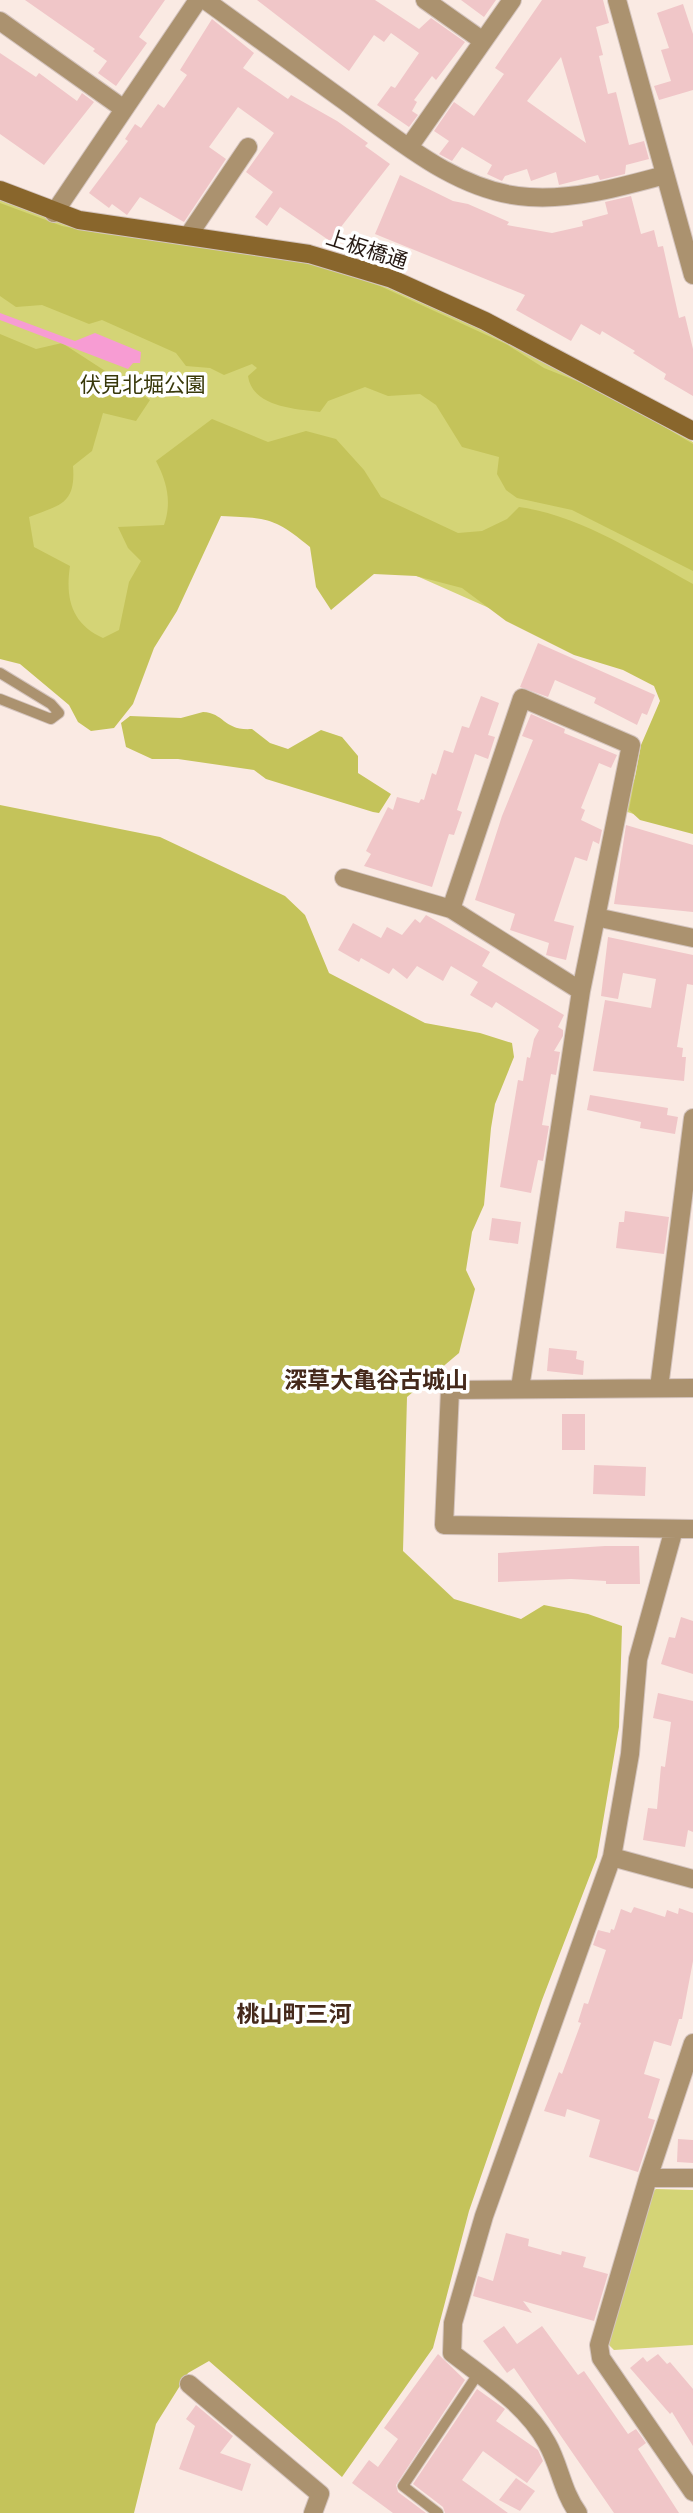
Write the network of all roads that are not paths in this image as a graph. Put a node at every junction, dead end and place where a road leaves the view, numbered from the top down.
1 (198, 0) edge
2 (205, 0) edge
3 (425, 0) edge
4 (512, 0) edge
5 (617, 0) edge
6 (0, 21) edge
7 (483, 41) junction
8 (124, 109) junction
9 (248, 147) dead end
10 (409, 147) junction
11 (665, 175) junction
12 (0, 190) edge
13 (54, 213) junction
14 (188, 236) junction
15 (693, 275) edge
16 (691, 425) edge
17 (0, 673) edge
18 (0, 699) edge
19 (344, 878) dead end
20 (451, 909) junction
21 (596, 917) junction
22 (693, 937) edge
23 (581, 991) junction
24 (693, 1118) edge
25 (520, 1388) junction
26 (659, 1388) junction
27 (693, 1388) edge
28 (674, 1529) junction
29 (693, 1529) edge
30 (612, 1857) junction
31 (693, 1879) edge
32 (693, 2043) edge
33 (648, 2178) junction
34 (693, 2178) edge
35 (478, 2374) junction
36 (189, 2384) dead end
37 (693, 2493) edge
38 (566, 2496) junction
39 (313, 2513) edge
40 (438, 2513) edge
41 (558, 2513) edge
42 (578, 2513) edge

1 - 8 street
2 - 10 street
3 - 7 street
4 - 7 street
5 - 11 street
6 - 8 street
7 - 10 street
8 - 13 street
9 - 14 street
10 - 11 street
11 - 15 street
12 - 13 street, 上板橋通
13 - 14 street, 上板橋通
14 - 16 street, 上板橋通
17 - 18 lane
19 - 20 street
20 - 21 street
20 - 23 street
21 - 22 street
21 - 23 street
23 - 25 street
24 - 26 street
25 - 26 street
25 - 28 street
26 - 27 street
28 - 29 street
28 - 30 street
30 - 31 street
30 - 35 street
32 - 33 street
33 - 34 street
33 - 37 street
35 - 38 street
35 - 40 lane
36 - 39 street
38 - 41 street
38 - 42 street

